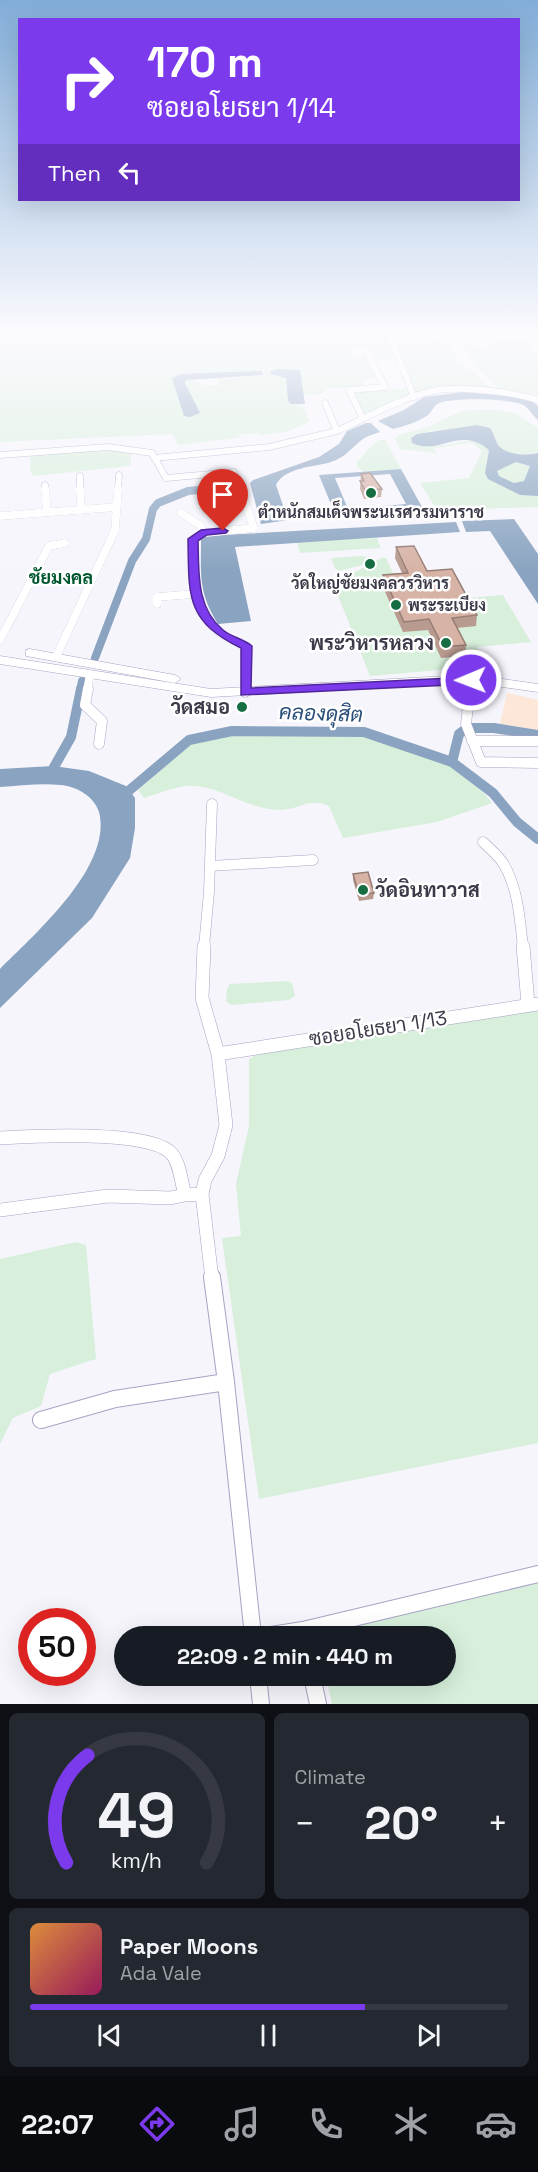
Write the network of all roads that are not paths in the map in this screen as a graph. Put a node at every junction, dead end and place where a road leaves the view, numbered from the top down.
1 (330, 414) edge
2 (360, 414) edge
3 (376, 414) edge
4 (363, 419) junction
5 (337, 431) junction
6 (0, 454) edge
7 (154, 458) junction
8 (119, 475) dead end
9 (80, 476) dead end
10 (45, 485) dead end
11 (117, 507) junction
12 (81, 510) junction
13 (47, 512) junction
14 (181, 513) dead end
15 (0, 516) edge
16 (204, 532) junction
17 (65, 543) dead end
18 (195, 594) junction
19 (157, 604) dead end
20 (0, 640) edge
21 (0, 650) edge
22 (56, 657) junction
23 (0, 660) edge
24 (90, 675) junction
25 (471, 680) junction
26 (538, 688) edge
27 (245, 689) junction
28 (472, 741) junction
29 (538, 741) edge
30 (99, 744) dead end
31 (538, 763) edge
32 (212, 804) dead end
33 (483, 843) dead end
34 (313, 860) dead end
35 (210, 866) junction
36 (533, 1004) edge
37 (218, 1054) junction
38 (0, 1138) edge
39 (202, 1194) junction
40 (185, 1195) junction
41 (0, 1210) edge
42 (226, 1382) junction
43 (41, 1420) dead end
44 (538, 1574) edge
45 (252, 1626) edge
46 (332, 1626) edge
47 (259, 1686) edge
48 (314, 1686) edge
49 (261, 1704) edge
50 (318, 1704) edge

1 - 5 street
2 - 4 street
3 - 4 street
4 - 5 street
5 - 7 street
6 - 7 street
7 - 16 street
8 - 11 street
9 - 12 street
10 - 13 street
11 - 12 street
11 - 22 street
12 - 13 street
13 - 15 street
14 - 16 street
16 - 18 street
17 - 20 street
18 - 19 street
18 - 27 street
21 - 22 main road
22 - 27 main road
23 - 24 main road
24 - 27 main road
24 - 30 street
25 - 26 main road
25 - 27 main road
25 - 28 street
28 - 29 street
28 - 31 street
32 - 35 street
33 - 36 street
34 - 35 street
35 - 37 street
36 - 37 street, ซอยอโยธยา 1/13
37 - 39 street
38 - 40 street
39 - 40 street
39 - 42 street
40 - 41 street
42 - 43 street
42 - 45 street
44 - 46 street
47 - 49 street
48 - 50 street

